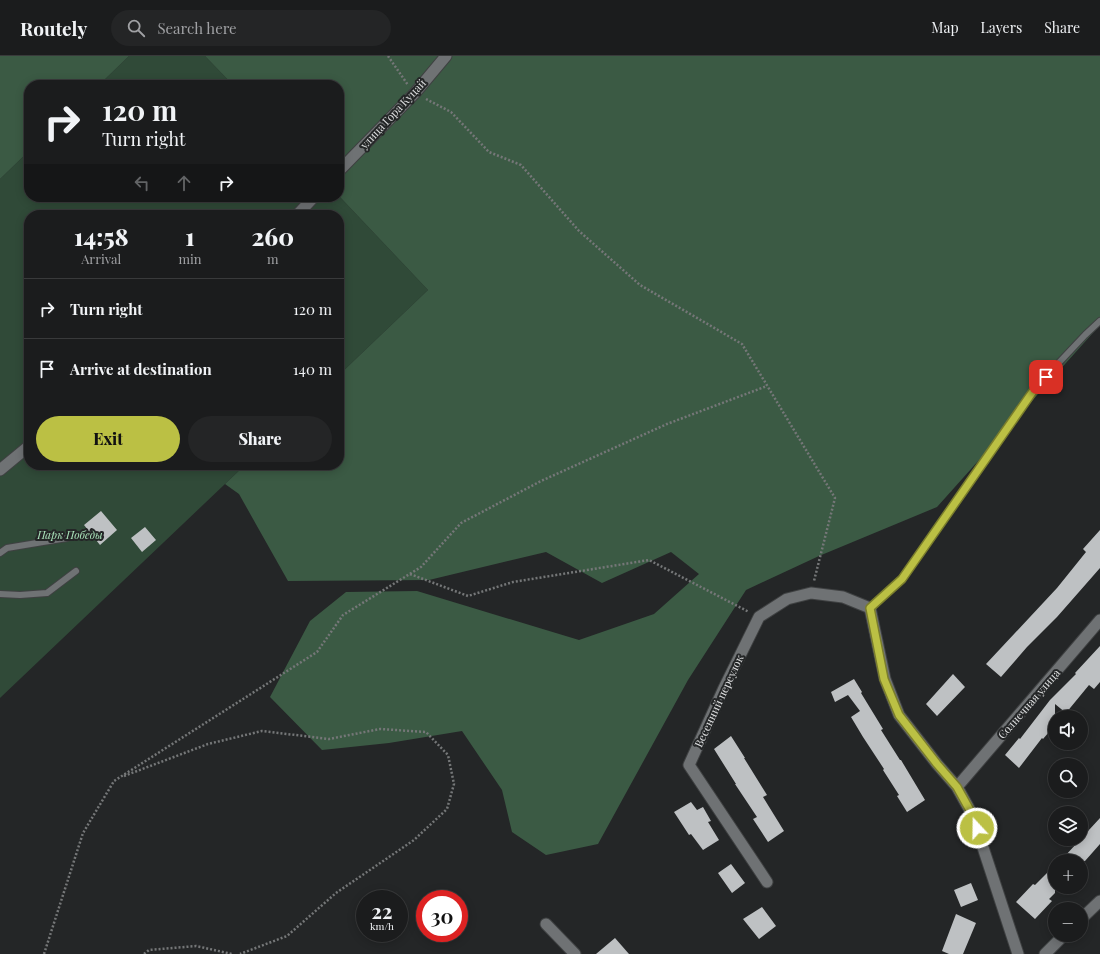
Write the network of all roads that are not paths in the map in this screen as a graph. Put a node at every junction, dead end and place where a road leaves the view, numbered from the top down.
1 (446, 56) edge
2 (344, 166) edge
3 (309, 202) edge
4 (302, 210) edge
5 (1100, 321) edge
6 (24, 450) edge
7 (0, 470) edge
8 (67, 538) dead end
9 (0, 553) edge
10 (76, 571) dead end
11 (0, 594) edge
12 (870, 608) junction
13 (1100, 620) edge
14 (957, 787) junction
15 (767, 882) dead end
16 (1100, 901) edge
17 (1088, 912) edge
18 (546, 924) dead end
19 (1057, 942) edge
20 (575, 954) edge
21 (1018, 954) edge
22 (1045, 954) edge

1 - 2 street, улица Гора Куцай
3 - 4 street
5 - 12 lane
6 - 7 street
8 - 9 lane
10 - 11 lane
12 - 14 street
12 - 15 street, Весенний переулок
13 - 14 street, Солнечная улица
14 - 21 street
16 - 17 street
18 - 20 street
19 - 22 street

